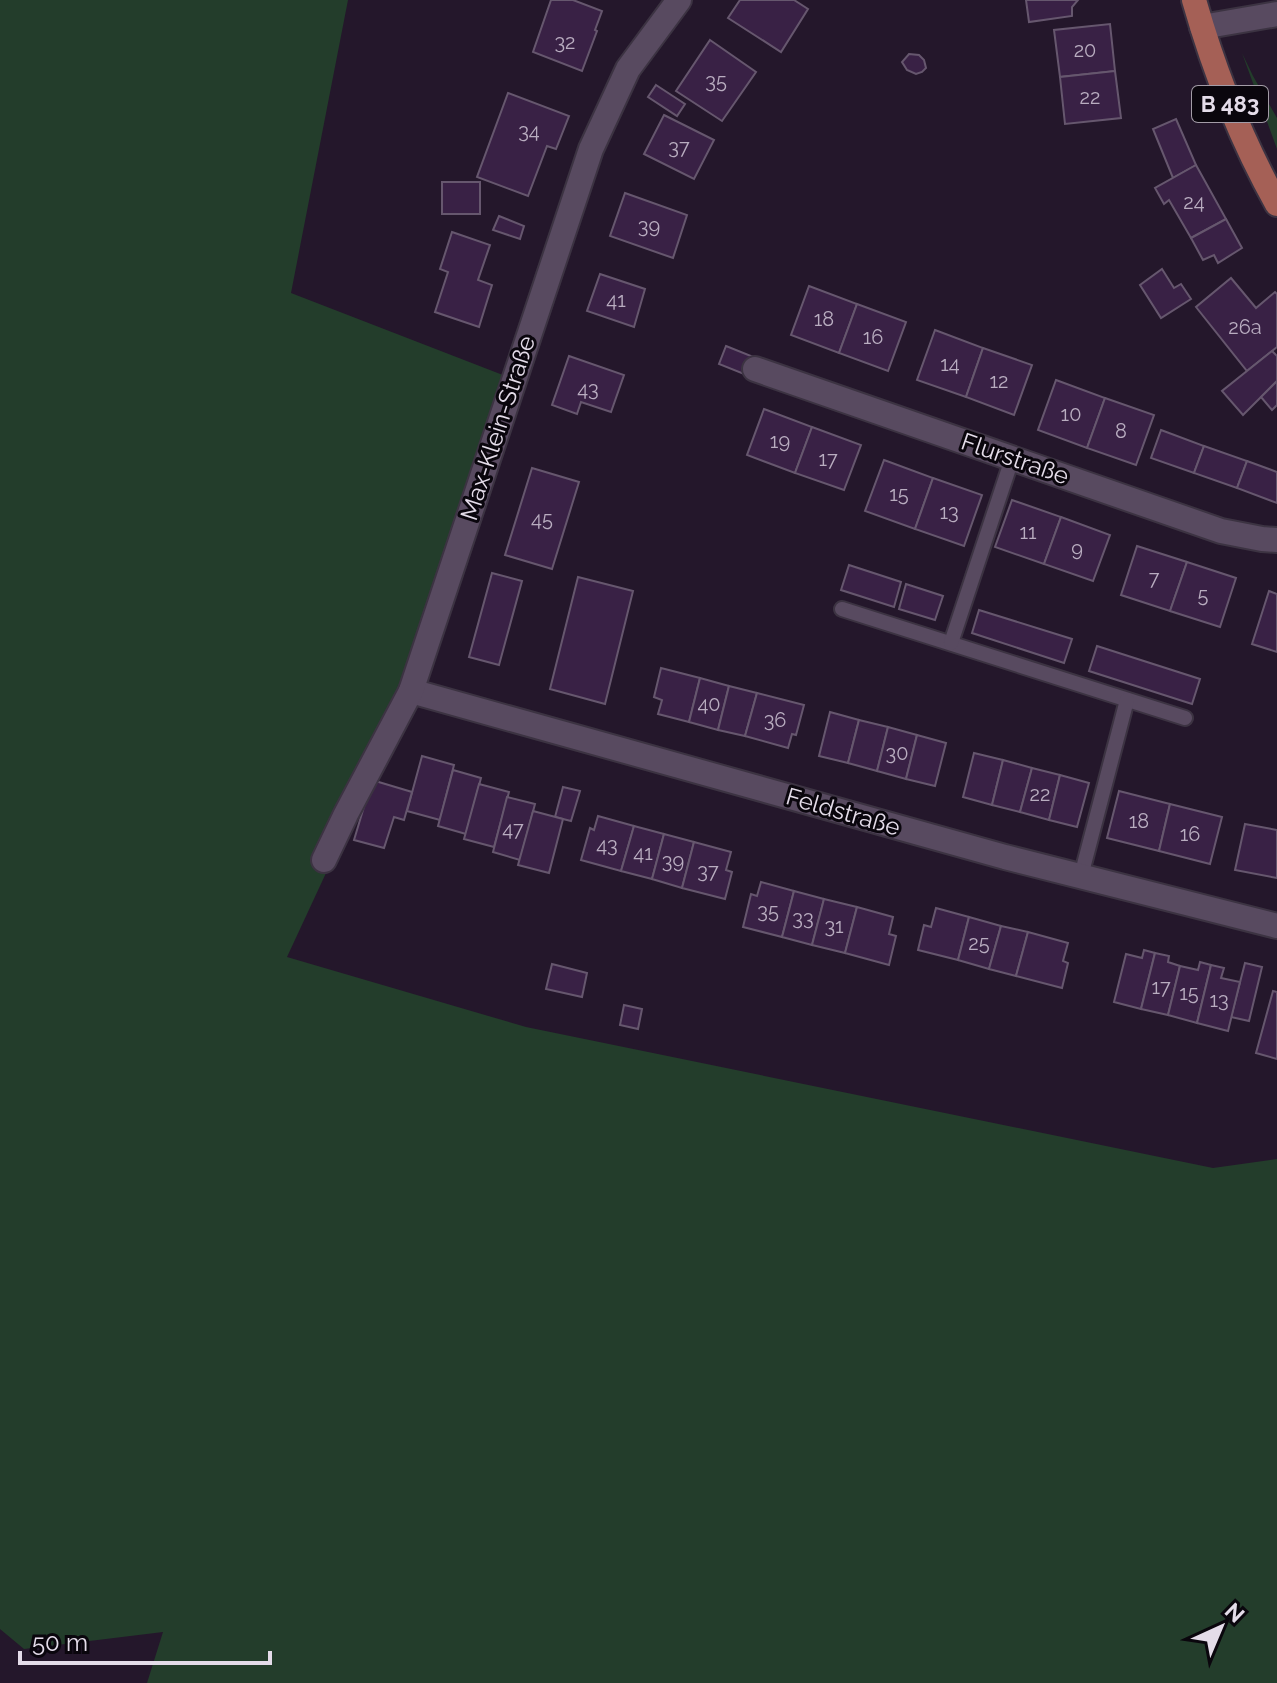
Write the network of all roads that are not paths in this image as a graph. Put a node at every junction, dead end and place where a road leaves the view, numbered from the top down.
1 (679, 0) edge
2 (1194, 0) edge
3 (1277, 14) edge
4 (1202, 27) junction
5 (1277, 204) edge
6 (755, 369) dead end
7 (1012, 459) junction
8 (1277, 540) edge
9 (842, 609) dead end
10 (951, 643) junction
11 (411, 691) junction
12 (1127, 700) junction
13 (1185, 718) dead end
14 (324, 860) dead end
15 (1081, 876) junction
16 (1277, 926) edge

1 - 11 street, Max-Klein-Straße
2 - 4 main road, B 483
3 - 4 street
4 - 5 main road, B 483
6 - 7 street, Flurstraße
7 - 8 street, Flurstraße
7 - 10 lane
9 - 10 lane
10 - 12 lane
11 - 14 street, Max-Klein-Straße
11 - 15 street, Feldstraße
12 - 13 lane
12 - 15 lane
15 - 16 street, Feldstraße

